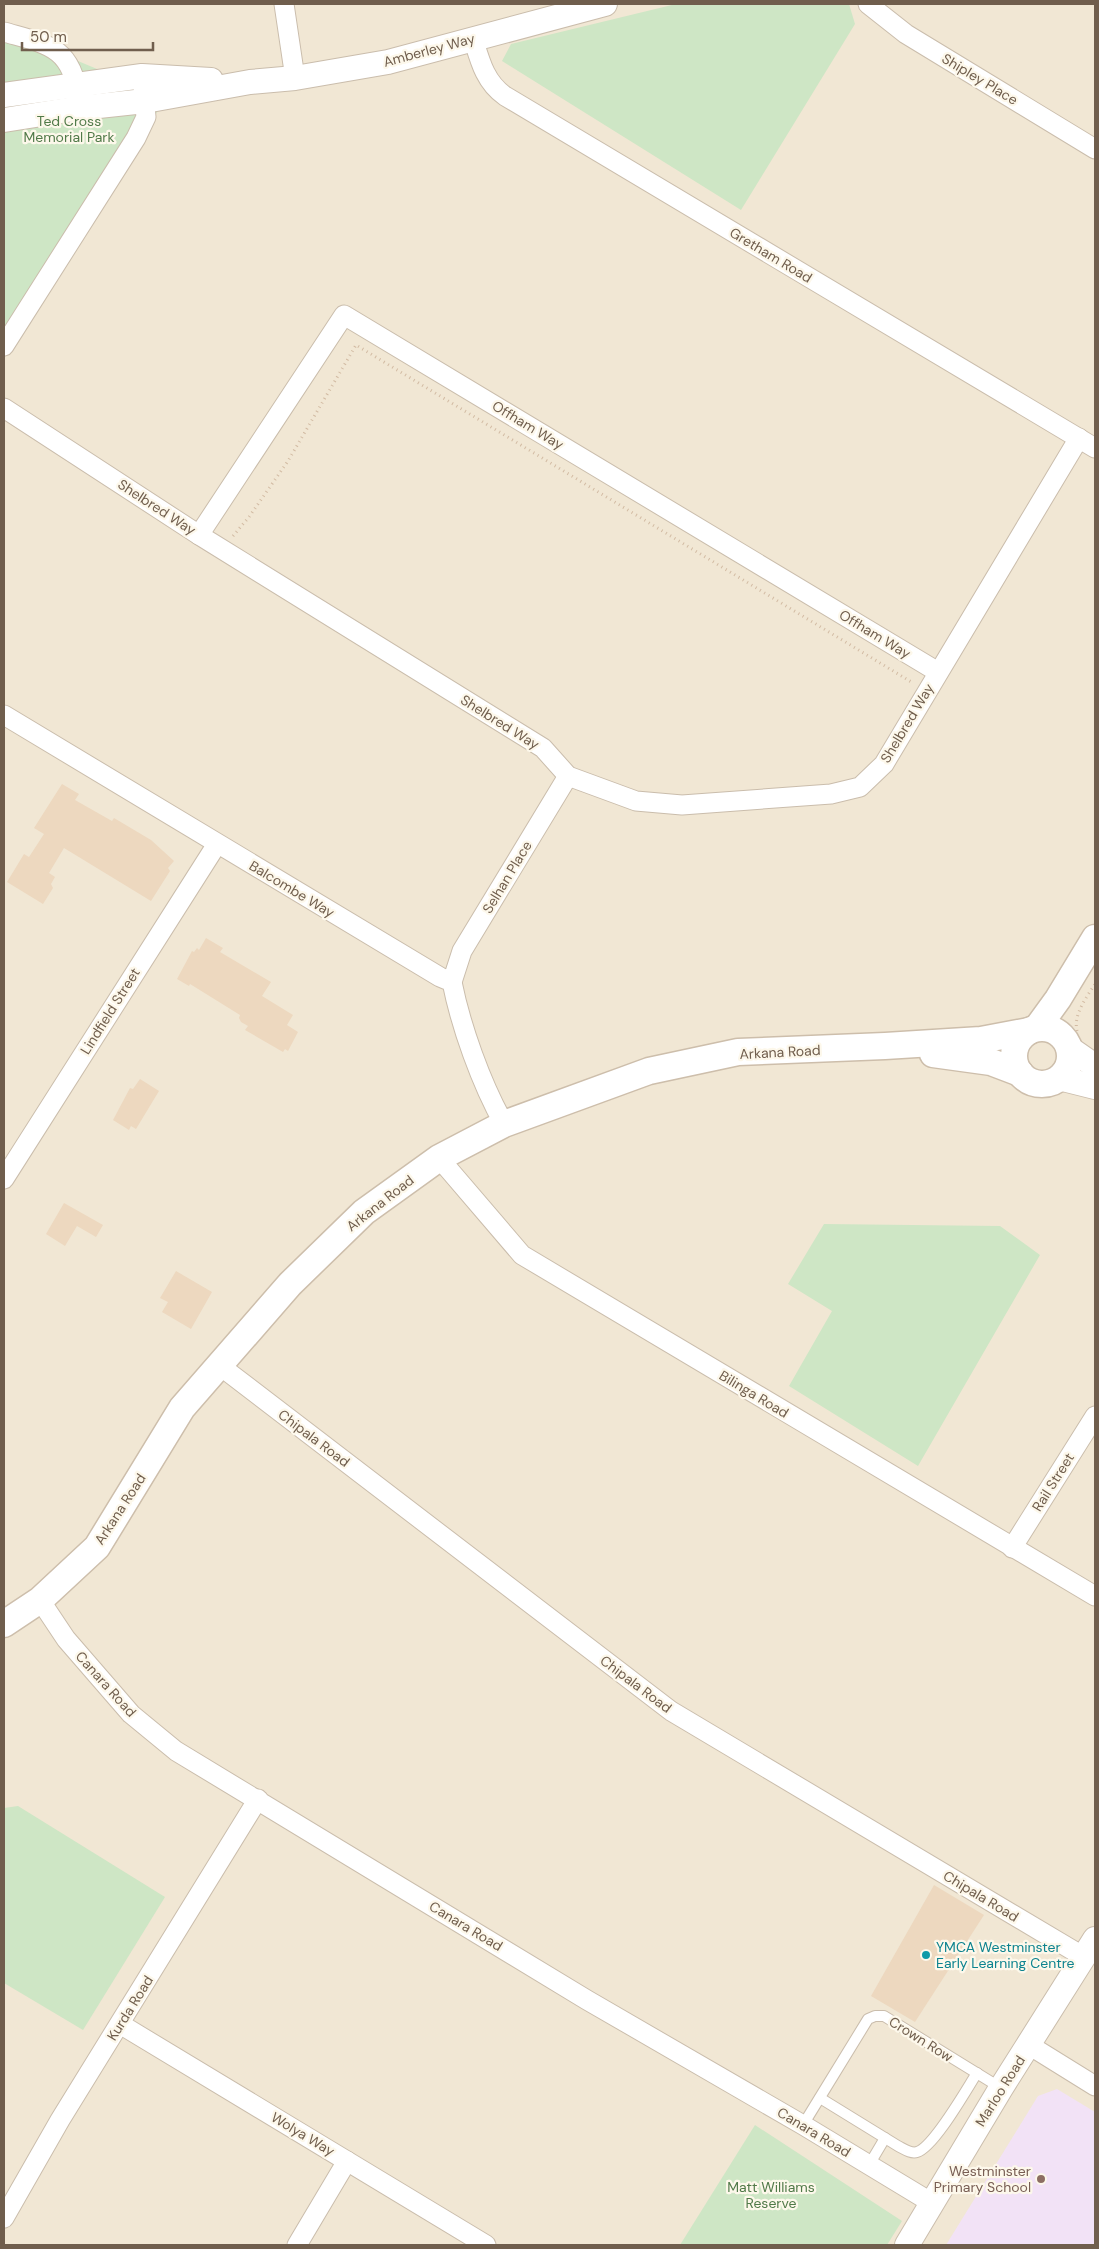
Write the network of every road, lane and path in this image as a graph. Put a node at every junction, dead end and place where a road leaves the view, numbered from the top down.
1 (284, 4) edge
2 (868, 4) edge
3 (595, 5) edge
4 (4, 32) edge
5 (474, 38) junction
6 (142, 76) junction
7 (295, 78) junction
8 (250, 82) junction
9 (77, 84) junction
10 (4, 95) edge
11 (144, 101) junction
12 (80, 108) junction
13 (4, 120) edge
14 (1095, 149) edge
15 (4, 346) edge
16 (4, 408) edge
17 (1079, 438) junction
18 (1095, 448) edge
19 (200, 535) junction
20 (234, 556) junction
21 (938, 672) junction
22 (927, 691) junction
23 (4, 715) edge
24 (568, 776) junction
25 (217, 844) junction
26 (1095, 938) edge
27 (1095, 964) edge
28 (452, 982) junction
29 (1095, 984) edge
30 (1033, 1030) junction
31 (1070, 1040) junction
32 (885, 1046) junction
33 (1095, 1066) edge
34 (1020, 1073) junction
35 (1059, 1078) junction
36 (1095, 1087) edge
37 (504, 1124) junction
38 (439, 1158) junction
39 (4, 1179) edge
40 (219, 1365) junction
41 (1095, 1416) edge
42 (1012, 1548) junction
43 (1095, 1596) edge
44 (40, 1600) junction
45 (4, 1624) edge
46 (258, 1799) junction
47 (1090, 1948) edge
48 (120, 2024) junction
49 (1029, 2045) junction
50 (977, 2073) junction
51 (1095, 2086) edge
52 (1001, 2088) junction
53 (820, 2098) junction
54 (803, 2125) junction
55 (885, 2138) junction
56 (347, 2161) junction
57 (869, 2165) junction
58 (932, 2203) junction
59 (6, 2207) edge
60 (297, 2245) edge
61 (486, 2245) edge
62 (907, 2245) edge

1 - 7 street
2 - 14 street, Shipley Place
3 - 5 street, Amberley Way
4 - 9 street
5 - 7 street, Amberley Way
5 - 17 street, Gretham Road
6 - 8 street, Amberley Way
6 - 9 street, Amberley Way
6 - 11 street
7 - 8 street, Amberley Way
8 - 11 street, Amberley Way
9 - 10 street, Amberley Way
9 - 12 street
11 - 12 street, Amberley Way
11 - 15 street
12 - 13 street, Amberley Way
16 - 19 street, Shelbred Way
17 - 18 street, Gretham Road
17 - 21 street, Shelbred Way
19 - 20 street, Shelbred Way
19 - 21 street, Offham Way
20 - 22 path
20 - 24 street, Shelbred Way
21 - 22 street, Shelbred Way
22 - 24 street, Shelbred Way
23 - 25 street, Balcombe Way
24 - 28 street, Selhan Place
25 - 28 street, Balcombe Way
25 - 39 street, Lindfield Street
26 - 30 main road
27 - 31 main road
28 - 37 street
29 - 31 path
30 - 31 main road
30 - 32 main road, Arkana Road
30 - 34 main road
31 - 33 street
31 - 35 main road
32 - 34 main road, Arkana Road
32 - 37 main road, Arkana Road
34 - 35 main road
35 - 36 street
37 - 38 main road, Arkana Road
38 - 40 main road, Arkana Road
38 - 42 street, Bilinga Road
40 - 44 main road, Arkana Road
40 - 47 street, Chipala Road
41 - 42 street, Rail Street
42 - 43 street, Bilinga Road
44 - 45 main road, Arkana Road
44 - 46 street, Canara Road
46 - 48 street, Kurda Road
46 - 54 street, Canara Road
47 - 49 street, Marloo Road
48 - 56 street, Wolya Way
48 - 59 street, Kurda Road
49 - 51 street
49 - 52 street, Marloo Road
50 - 52 lane, Crown Row
50 - 53 lane, Crown Row
50 - 55 lane
52 - 58 street, Marloo Road
53 - 54 lane, Crown Row
53 - 55 lane
54 - 57 street, Canara Road
55 - 57 lane
56 - 60 street
56 - 61 street, Wolya Way
57 - 58 street, Canara Road
58 - 62 street, Marloo Road

